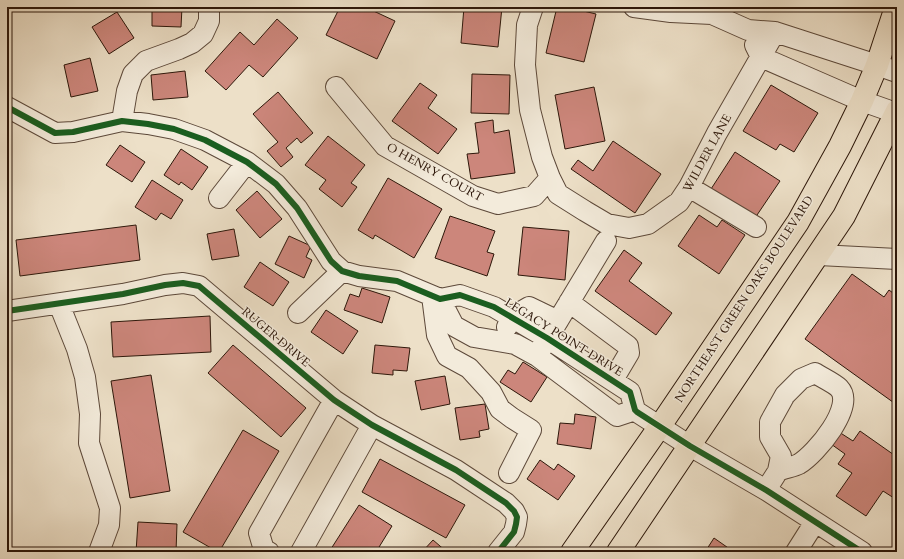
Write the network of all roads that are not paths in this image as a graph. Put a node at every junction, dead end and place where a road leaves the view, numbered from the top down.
1 (209, 7) edge
2 (533, 7) edge
3 (634, 7) edge
4 (896, 7) edge
5 (748, 30) junction
6 (775, 32) junction
7 (761, 57) junction
8 (887, 69) edge
9 (336, 87) dead end
10 (862, 101) junction
11 (7, 107) edge
12 (896, 112) edge
13 (122, 121) junction
14 (248, 162) junction
15 (550, 178) junction
16 (689, 187) junction
17 (219, 198) dead end
18 (756, 226) dead end
19 (606, 241) dead end
20 (819, 255) junction
21 (897, 259) edge
22 (342, 272) junction
23 (436, 297) junction
24 (570, 302) junction
25 (59, 304) junction
26 (7, 311) edge
27 (298, 313) dead end
28 (512, 317) junction
29 (558, 321) junction
30 (547, 338) junction
31 (500, 342) junction
32 (537, 356) junction
33 (613, 380) junction
34 (334, 400) junction
35 (635, 410) junction
36 (372, 425) junction
37 (660, 426) junction
38 (690, 446) junction
39 (778, 471) junction
40 (509, 473) dead end
41 (766, 490) junction
42 (816, 522) junction
43 (99, 552) edge
44 (269, 552) edge
45 (301, 552) edge
46 (498, 552) edge
47 (572, 552) edge
48 (618, 552) edge
49 (796, 552) edge
50 (862, 552) edge

1 - 13 street
2 - 15 street, WILDER LANE
3 - 5 street
4 - 8 main road, NORTHEAST GREEN OAKS BOULEVARD
5 - 6 street
5 - 7 street
6 - 7 street, WILDER LANE
6 - 8 street
7 - 10 street
7 - 16 street, WILDER LANE
8 - 10 main road, NORTHEAST GREEN OAKS BOULEVARD
9 - 15 street, O HENRY COURT
10 - 12 street
10 - 37 main road, NORTHEAST GREEN OAKS BOULEVARD
11 - 13 street
12 - 20 main road
13 - 14 street
14 - 17 street
14 - 22 street
15 - 16 street, WILDER LANE
16 - 18 street
19 - 24 street
20 - 21 street
20 - 38 main road
22 - 23 street
22 - 27 street
23 - 28 street, LEGACY POINT DRIVE
23 - 31 street
23 - 40 street
24 - 29 street
24 - 33 street
25 - 26 street, RUGER DRIVE
25 - 34 street, RUGER DRIVE
25 - 43 street
28 - 29 street
28 - 30 street, LEGACY POINT DRIVE
28 - 31 street
29 - 30 street
30 - 32 street
30 - 33 street, LEGACY POINT DRIVE
31 - 32 street
32 - 35 street
33 - 35 street, LEGACY POINT DRIVE
34 - 36 street, RUGER DRIVE
34 - 44 street
35 - 37 street
36 - 45 street
36 - 46 street, RUGER DRIVE
37 - 38 street
37 - 47 main road, NORTHEAST GREEN OAKS BOULEVARD
38 - 41 street
38 - 48 main road
39 - 39 street
39 - 41 street
41 - 42 street
42 - 49 street
42 - 50 street

